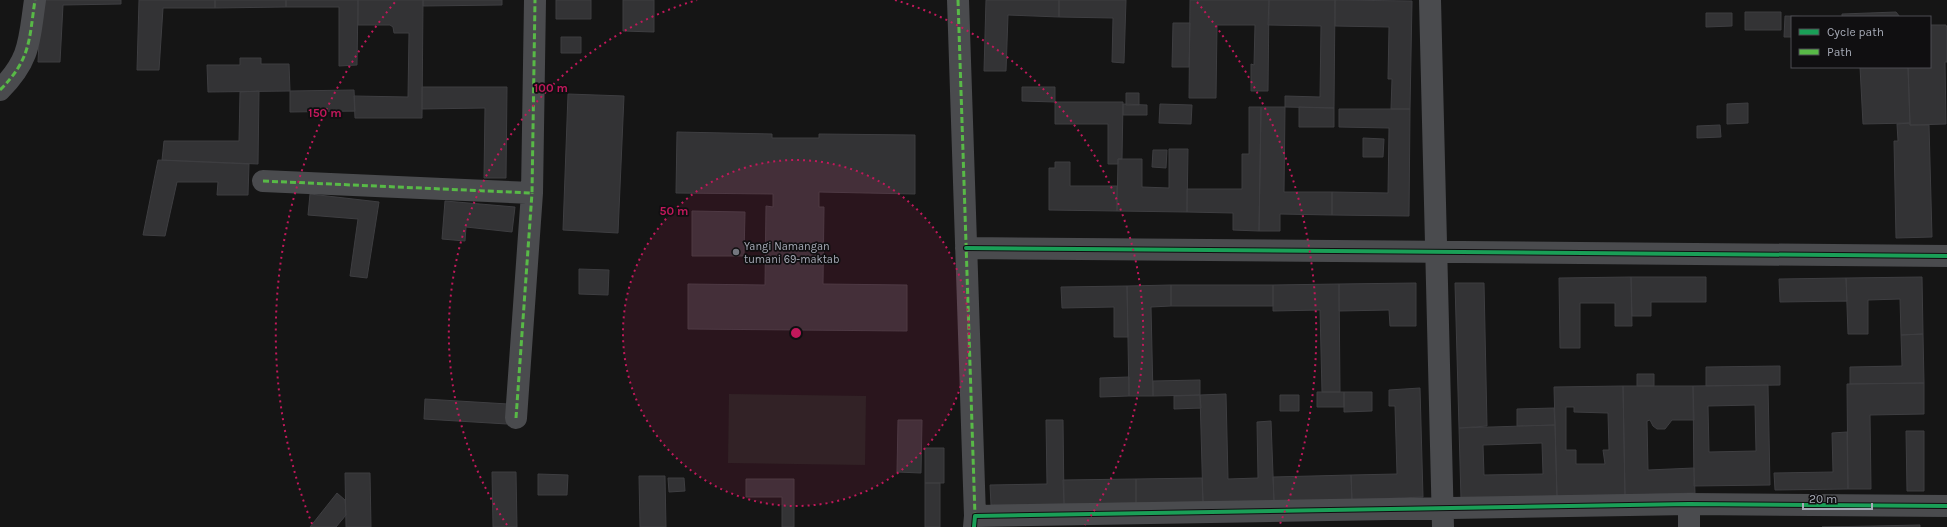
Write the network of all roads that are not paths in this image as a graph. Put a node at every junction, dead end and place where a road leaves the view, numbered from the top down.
1 (34, 0) edge
2 (535, 0) edge
3 (958, 0) edge
4 (1430, 0) edge
5 (0, 90) edge
6 (262, 181) dead end
7 (532, 193) junction
8 (966, 248) junction
9 (1436, 252) junction
10 (1947, 256) edge
11 (516, 418) dead end
12 (1689, 504) junction
13 (1947, 506) edge
14 (1443, 518) edge
15 (975, 522) edge
16 (1689, 527) edge

1 - 5 street
2 - 7 street
3 - 8 street
4 - 9 street
6 - 7 street
7 - 11 street
8 - 9 street
8 - 15 street
9 - 10 street
9 - 14 street
12 - 13 street
12 - 14 street
12 - 16 street
14 - 15 street

